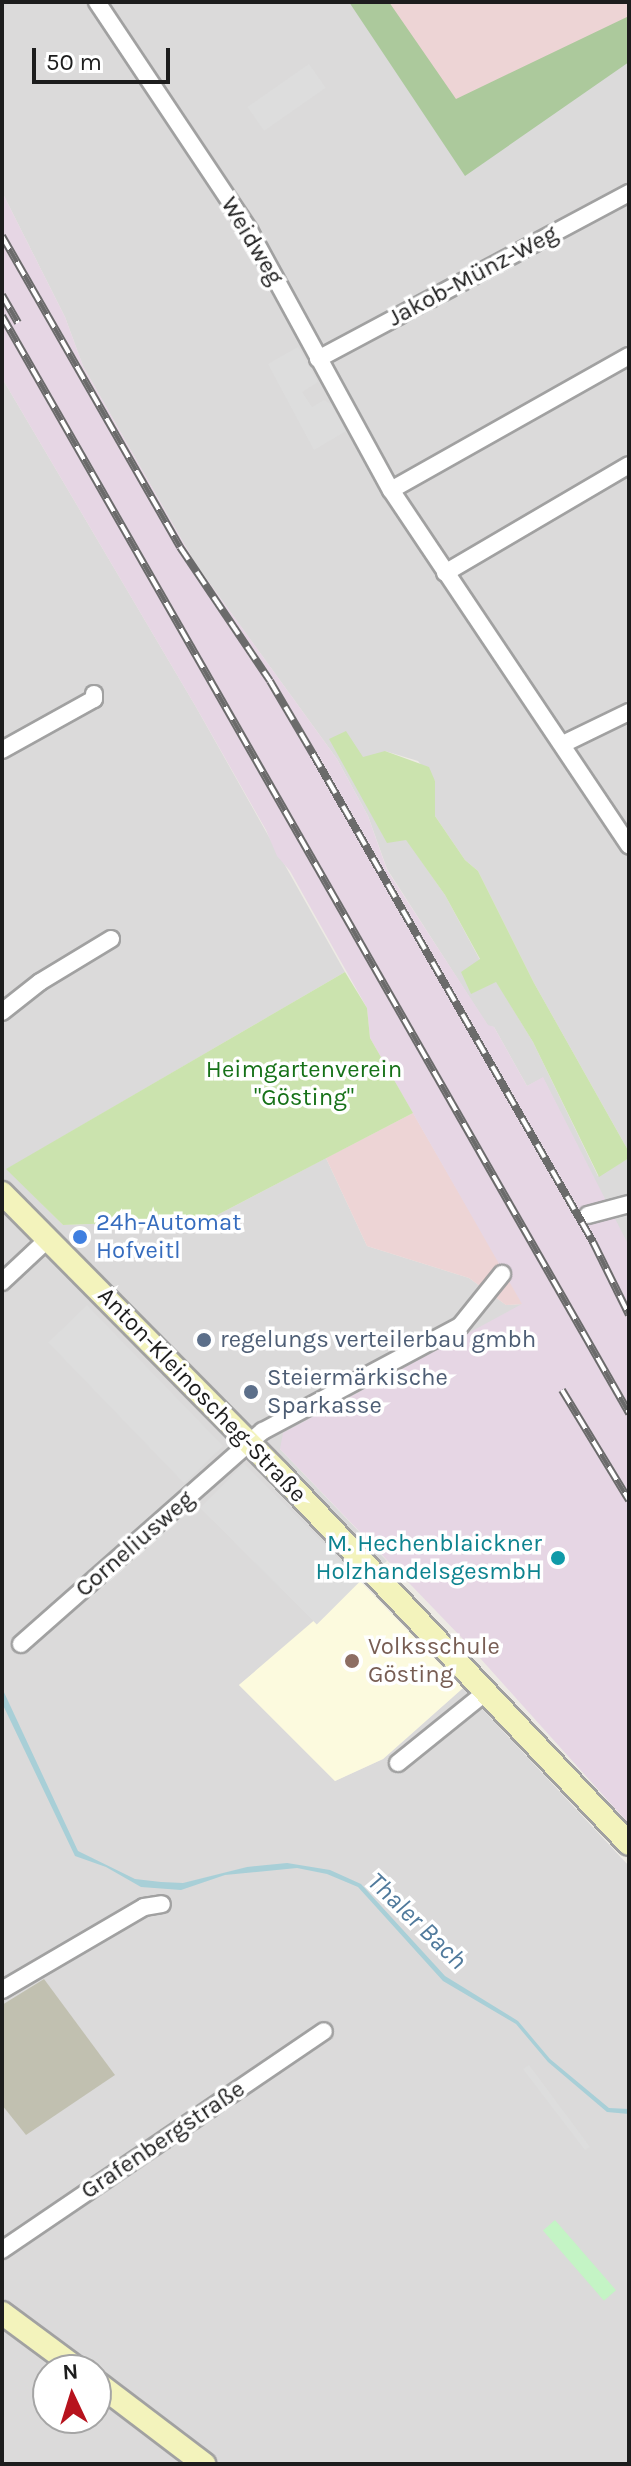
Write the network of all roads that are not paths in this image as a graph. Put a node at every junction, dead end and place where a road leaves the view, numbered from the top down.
1 (97, 2) edge
2 (629, 193) edge
3 (629, 356) edge
4 (318, 359) junction
5 (629, 465) edge
6 (391, 490) junction
7 (445, 573) junction
8 (94, 694) dead end
9 (629, 712) edge
10 (563, 744) junction
11 (2, 750) edge
12 (629, 846) edge
13 (111, 939) dead end
14 (2, 1012) edge
15 (2, 1193) edge
16 (628, 1201) edge
17 (588, 1215) dead end
18 (49, 1238) junction
19 (502, 1274) dead end
20 (2, 1282) edge
21 (249, 1444) junction
22 (21, 1644) dead end
23 (486, 1692) junction
24 (398, 1763) dead end
25 (629, 1844) edge
26 (162, 1904) dead end
27 (2, 1990) edge
28 (324, 2031) dead end
29 (2, 2250) edge
30 (2, 2313) edge
31 (57, 2354) edge
32 (112, 2394) edge
33 (204, 2464) edge

1 - 4 street, Weidweg
2 - 4 street, Jakob-Münz-Weg
3 - 6 street
4 - 6 street, Weidweg
5 - 7 street
6 - 7 street, Weidweg
7 - 10 street, Weidweg
8 - 11 street
9 - 10 street
10 - 12 street, Weidweg
13 - 14 street
15 - 18 main road, Anton-Kleinoscheg-Straße
16 - 17 street
18 - 20 street
18 - 21 main road, Anton-Kleinoscheg-Straße
19 - 21 street, Corneliusweg
21 - 22 street, Corneliusweg
21 - 23 main road, Anton-Kleinoscheg-Straße
23 - 24 street
23 - 25 main road, Anton-Kleinoscheg-Straße
26 - 27 street
28 - 29 street, Grafenbergstraße
30 - 31 main road
32 - 33 main road

